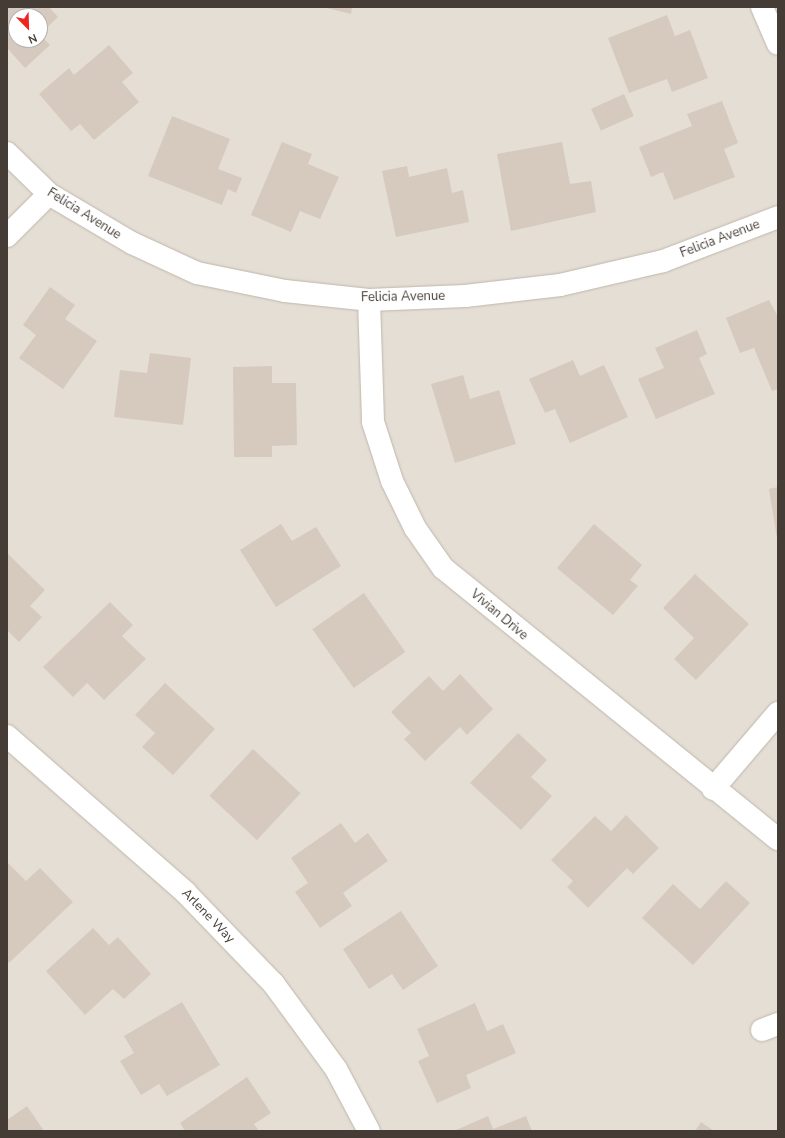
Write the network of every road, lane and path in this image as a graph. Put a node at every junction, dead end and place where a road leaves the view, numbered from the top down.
1 (762, 7) edge
2 (778, 44) edge
3 (7, 153) edge
4 (48, 194) junction
5 (778, 217) edge
6 (7, 236) edge
7 (369, 300) junction
8 (778, 713) edge
9 (7, 736) edge
10 (713, 789) junction
11 (778, 839) edge
12 (369, 1131) edge

1 - 2 street
3 - 4 street, Felicia Avenue
4 - 6 street
4 - 7 street, Felicia Avenue
5 - 7 street, Felicia Avenue
7 - 10 street, Vivian Drive
8 - 10 street
9 - 12 street, Arlene Way
10 - 11 street, Vivian Drive

